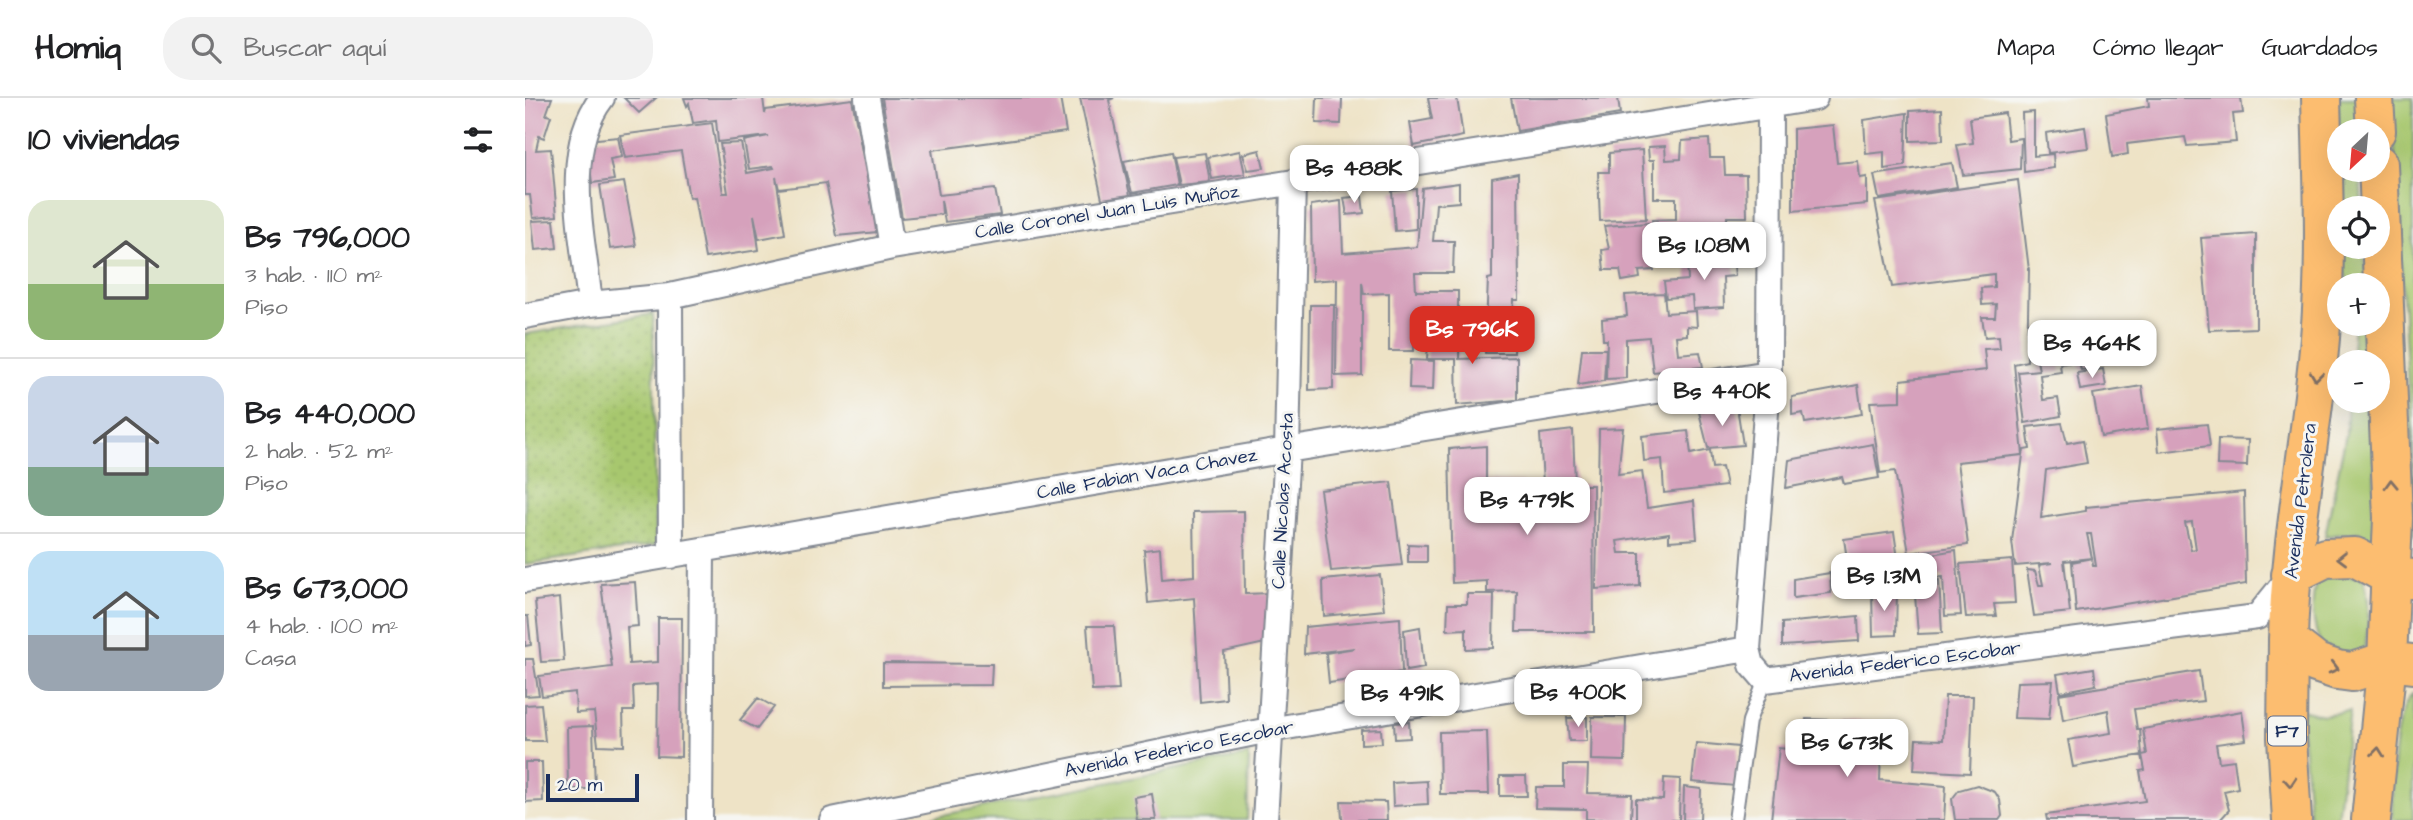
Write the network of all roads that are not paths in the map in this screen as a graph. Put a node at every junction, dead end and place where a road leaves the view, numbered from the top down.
1 (602, 98) edge
2 (867, 98) edge
3 (1815, 98) edge
4 (2321, 98) edge
5 (2374, 98) edge
6 (1770, 106) junction
7 (2375, 119) edge
8 (1293, 182) junction
9 (2379, 182) edge
10 (892, 247) junction
11 (670, 296) junction
12 (590, 304) junction
13 (525, 316) edge
14 (1769, 373) junction
15 (1287, 450) junction
16 (702, 551) junction
17 (671, 556) junction
18 (2291, 575) junction
19 (2402, 578) edge
20 (525, 580) edge
21 (2257, 617) junction
22 (2288, 641) junction
23 (1748, 649) junction
24 (2400, 662) edge
25 (1765, 680) junction
26 (1269, 730) junction
27 (701, 820) edge
28 (832, 820) edge
29 (1265, 820) edge
30 (1735, 820) edge
31 (2293, 820) edge
32 (2371, 820) edge

1 - 12 street
2 - 10 street
3 - 6 street, Calle Coronel Juan Luis Muñoz
4 -> 18 main road, Avenida Petrolera / F7
5 - 7 main road
6 - 8 street, Calle Coronel Juan Luis Muñoz
6 - 14 street
8 - 10 street, Calle Coronel Juan Luis Muñoz
8 - 15 street, Calle Nicolas Acosta
19 -> 9 main road
10 - 11 street, Calle Coronel Juan Luis Muñoz
11 - 12 street, Calle Coronel Juan Luis Muñoz
11 - 17 street
12 - 13 street, Calle Coronel Juan Luis Muñoz
14 - 15 street, Calle Fabian Vaca Chavez
14 - 23 street
15 - 16 street, Calle Fabian Vaca Chavez
15 - 26 street, Calle Nicolas Acosta
16 - 17 street, Calle Fabian Vaca Chavez
16 - 27 street
17 - 20 street, Calle Fabian Vaca Chavez
19 -> 18 main road
18 - 21 street
18 - 22 main road, Avenida Petrolera / F7
19 - 24 main road
21 - 22 street
21 - 25 street, Avenida Federico Escobar
22 -> 24 main road
22 -> 31 main road, Avenida Petrolera / F7
23 - 25 street, Avenida Federico Escobar
23 - 26 street, Avenida Federico Escobar
32 -> 24 main road
25 - 30 lane
26 - 28 street, Avenida Federico Escobar
26 - 29 street, Calle Nicolas Acosta

